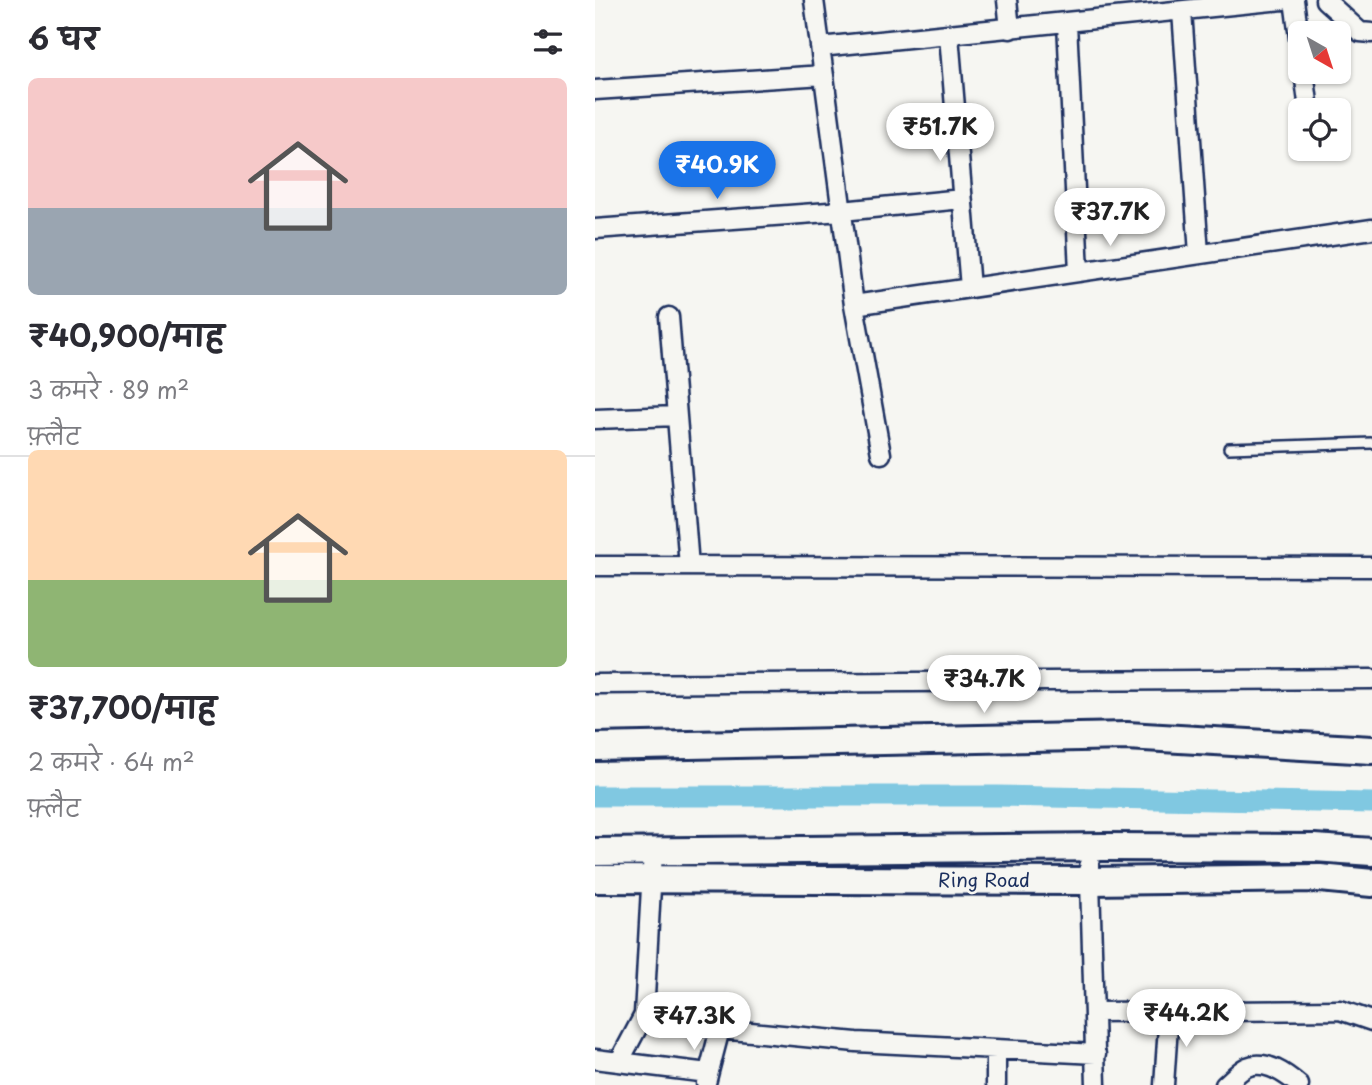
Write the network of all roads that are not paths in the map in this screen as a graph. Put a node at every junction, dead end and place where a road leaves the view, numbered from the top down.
1 (814, 0) edge
2 (1007, 0) edge
3 (1283, 0) edge
4 (1294, 0) edge
5 (1325, 0) edge
6 (1182, 11) junction
7 (1297, 21) edge
8 (1067, 23) junction
9 (1010, 29) junction
10 (1372, 33) edge
11 (949, 35) junction
12 (820, 47) junction
13 (824, 75) junction
14 (595, 90) edge
15 (962, 199) junction
16 (842, 211) junction
17 (595, 229) edge
18 (1372, 229) edge
19 (1199, 254) junction
20 (1079, 272) junction
21 (970, 288) junction
22 (854, 305) junction
23 (669, 317) dead end
24 (677, 416) junction
25 (595, 419) edge
26 (1372, 443) edge
27 (1229, 447) dead end
28 (881, 454) dead end
29 (595, 566) edge
30 (688, 566) junction
31 (1372, 567) edge
32 (1372, 679) edge
33 (595, 684) edge
34 (595, 747) edge
35 (1372, 750) edge
36 (1089, 847) junction
37 (653, 851) junction
38 (595, 852) edge
39 (1372, 852) edge
40 (595, 879) edge
41 (653, 880) junction
42 (1090, 881) junction
43 (1372, 883) edge
44 (1095, 1012) junction
45 (1169, 1012) junction
46 (644, 1015) junction
47 (1372, 1021) edge
48 (720, 1028) junction
49 (996, 1049) junction
50 (1096, 1054) junction
51 (595, 1059) edge
52 (619, 1062) junction
53 (707, 1079) edge
54 (996, 1085) edge
55 (1096, 1085) edge
56 (1164, 1085) edge
57 (1225, 1085) edge
58 (1299, 1085) edge

1 - 12 street
2 - 9 street
3 - 6 street
4 - 7 street
5 - 10 street
6 - 8 street
6 - 19 street
8 - 9 street
8 - 20 street
9 - 11 street
11 - 12 street
11 - 15 street
12 - 13 street
13 - 14 street
13 - 16 street
15 - 16 street
15 - 21 street
16 - 17 street
16 - 22 street
18 - 19 street
19 - 20 street
20 - 21 street
21 - 22 street
22 - 28 street
23 - 24 street
24 - 25 street
24 - 30 street
26 - 27 lane
29 - 30 street
30 - 31 street
32 - 33 street
34 - 35 main road
36 - 37 main road
36 - 39 main road
36 - 42 street
37 - 38 main road
37 - 41 street
40 - 41 main road, Ring Road
41 - 42 main road, Ring Road
41 - 46 street
42 - 43 main road, Ring Road
42 - 44 street
44 - 45 street
44 - 50 street
45 - 47 street
45 - 56 street
46 - 48 street
46 - 52 street
48 - 49 street
48 - 53 street
49 - 50 street
49 - 54 street
50 - 55 street
51 - 52 street
52 - 53 street
57 - 58 street

